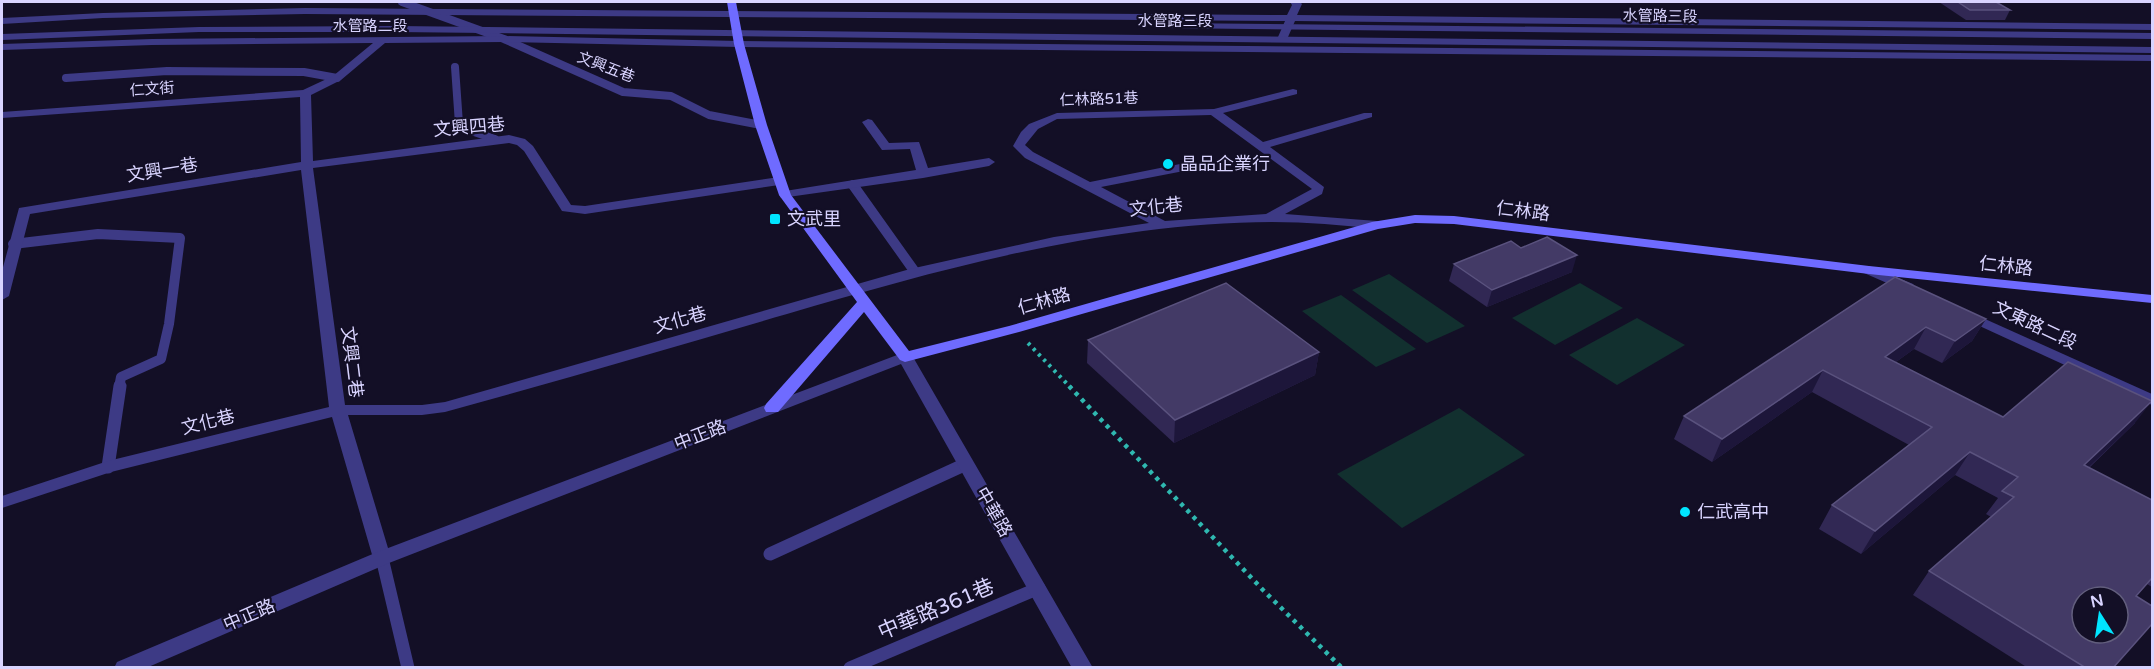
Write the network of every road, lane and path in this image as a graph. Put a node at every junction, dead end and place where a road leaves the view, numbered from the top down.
1 (402, 2) edge
2 (1294, 2) edge
3 (429, 12) junction
4 (453, 20) junction
5 (2, 21) edge
6 (1291, 22) junction
7 (735, 23) edge
8 (2152, 27) edge
9 (2, 28) edge
10 (479, 30) junction
11 (2152, 36) edge
12 (1282, 37) junction
13 (2, 38) edge
14 (504, 39) junction
15 (381, 42) junction
16 (2, 47) edge
17 (2152, 50) edge
18 (2152, 58) edge
19 (455, 67) dead end
20 (66, 78) dead end
21 (337, 78) junction
22 (1293, 92) dead end
23 (305, 93) junction
24 (1214, 112) junction
25 (2, 115) edge
26 (1368, 115) dead end
27 (868, 122) dead end
28 (761, 125) junction
29 (495, 139) junction
30 (1261, 146) junction
31 (989, 162) dead end
32 (307, 165) junction
33 (1185, 167) dead end
34 (923, 174) junction
35 (779, 181) junction
36 (853, 185) junction
37 (1089, 186) junction
38 (785, 195) junction
39 (1270, 218) junction
40 (1163, 225) junction
41 (1377, 225) junction
42 (13, 244) junction
43 (1869, 270) junction
44 (5, 271) edge
45 (915, 272) junction
46 (855, 289) junction
47 (1924, 295) edge
48 (2, 296) edge
49 (2152, 299) edge
50 (865, 302) junction
51 (1956, 310) edge
52 (1014, 329) junction
53 (904, 357) junction
54 (2152, 400) edge
55 (772, 408) junction
56 (338, 410) junction
57 (966, 464) junction
58 (108, 467) junction
59 (2, 502) edge
60 (770, 554) dead end
61 (382, 558) junction
62 (1039, 588) junction
63 (124, 668) edge
64 (408, 668) edge
65 (850, 668) edge
66 (1083, 668) edge
67 (1342, 668) edge

1 - 3 lane, 文興五巷
2 - 6 street
3 - 4 lane, 文興五巷
3 - 5 street, 水管路二段
3 - 7 street, 水管路二段
4 - 7 street, 水管路二段
4 - 9 street, 水管路二段
4 - 10 lane, 文興五巷
6 - 7 street, 水管路三段
6 - 8 street, 水管路三段
6 - 11 street, 水管路三段
6 - 12 street
7 - 10 street, 水管路二段
7 - 12 street, 水管路三段
7 - 14 street, 水管路二段
7 - 18 street, 水管路三段
7 - 28 main road
10 - 13 street, 水管路二段
10 - 14 lane, 文興五巷
12 - 17 street, 水管路三段
14 - 15 street, 水管路二段
14 - 28 lane, 文興五巷
15 - 16 street, 水管路二段
15 - 21 street
19 - 29 lane
20 - 21 lane
21 - 23 street
22 - 24 street, 仁林路51巷
23 - 25 street, 仁文街
23 - 32 street, 文興二巷
24 - 30 street
24 - 37 street, 仁林路51巷
26 - 30 street
27 - 34 street
28 - 35 main road
29 - 32 street, 文興四巷
29 - 35 street, 文興四巷
30 - 39 street
31 - 34 street
32 - 42 street, 文興一巷
32 - 56 street, 文興二巷
33 - 37 street
34 - 36 street
35 - 38 main road
36 - 38 street
36 - 45 lane
37 - 40 street, 仁林路51巷
38 - 46 main road
39 - 40 street, 文化巷
39 - 41 street, 文化巷
40 - 45 street, 文化巷
41 - 43 main road, 仁林路
41 - 52 main road, 仁林路
42 - 44 street
42 - 58 lane
43 - 47 street
43 - 49 main road, 仁林路
44 - 48 street
45 - 46 street, 文化巷
46 - 50 main road
46 - 56 street, 文化巷
50 - 53 main road
50 - 55 main road
51 - 54 street, 文東路二段
52 - 53 main road, 仁林路
52 - 67 path
53 - 55 street, 中正路
53 - 57 street, 中華路
55 - 61 street, 中正路
56 - 58 street, 文化巷
56 - 61 street, 文興二巷
57 - 60 lane
57 - 62 street, 中華路
58 - 59 street, 文化巷
61 - 63 street, 中正路
61 - 64 lane
62 - 65 lane, 中華路361巷
62 - 66 street, 中華路

